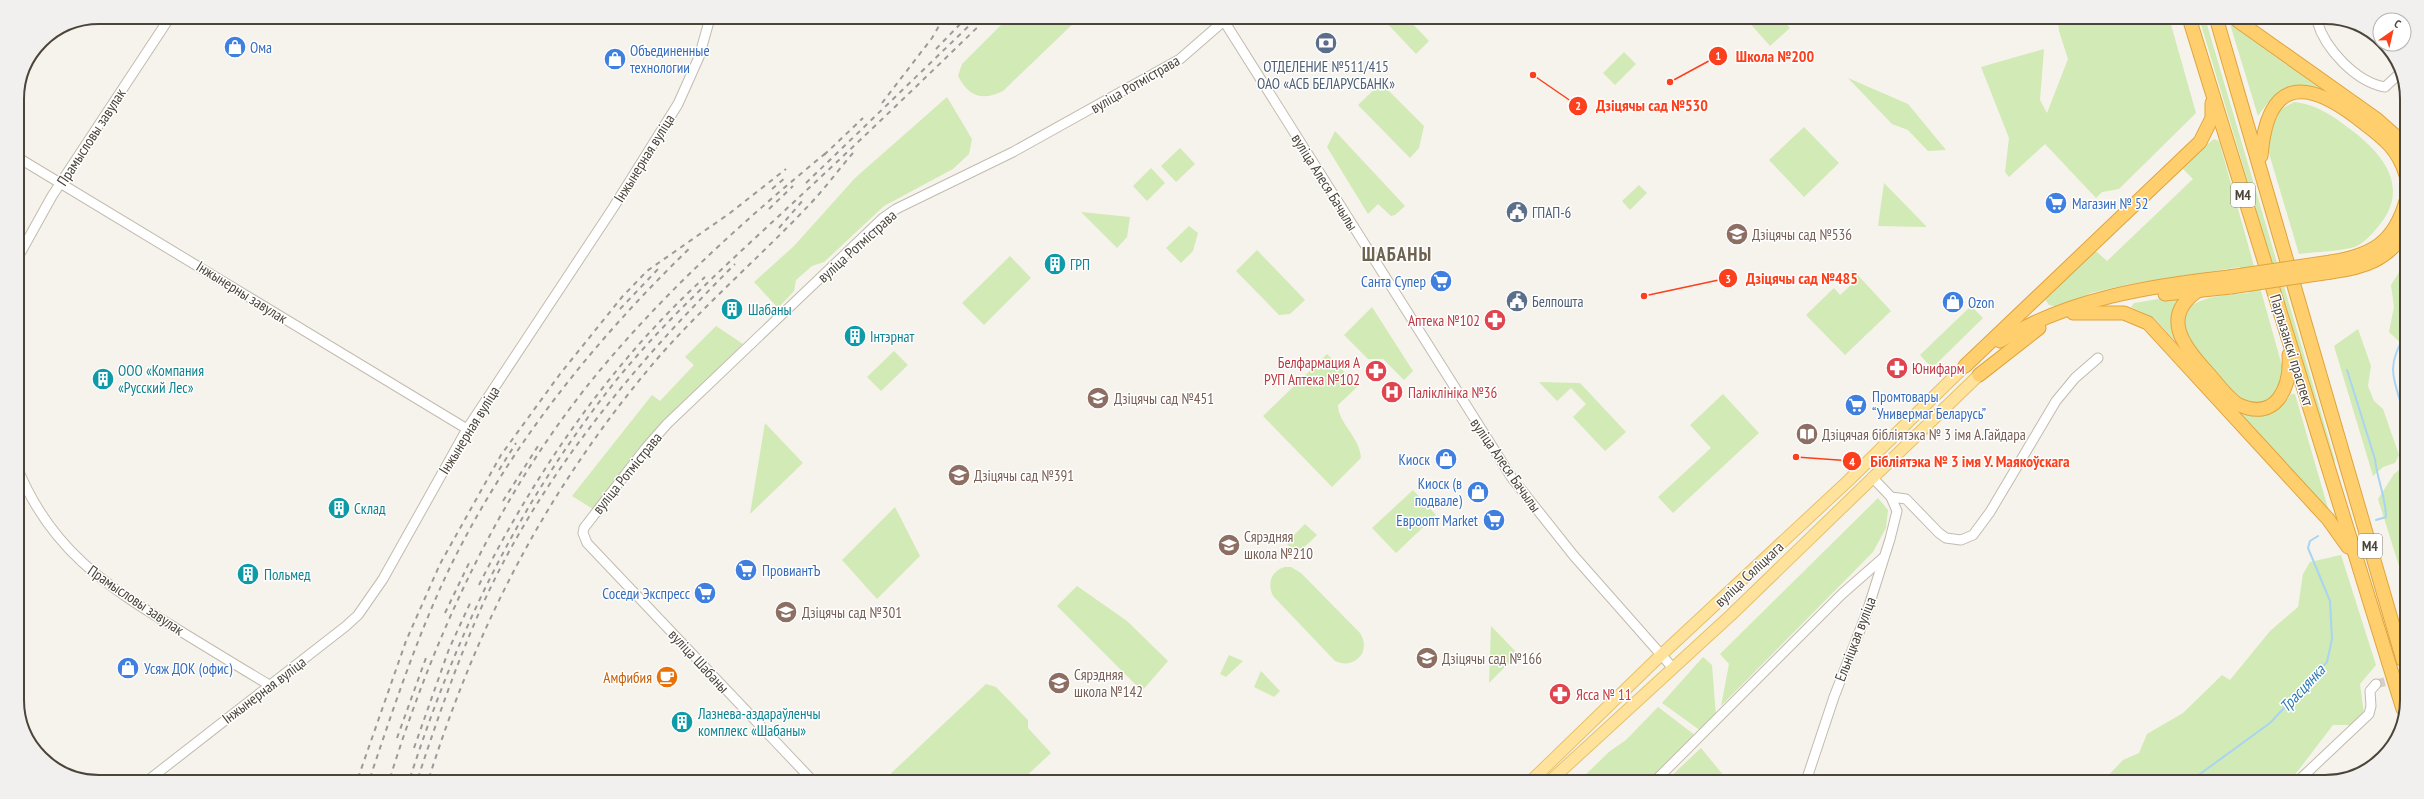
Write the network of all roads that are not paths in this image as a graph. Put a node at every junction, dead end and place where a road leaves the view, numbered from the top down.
1 (165, 24) edge
2 (708, 24) edge
3 (1220, 24) edge
4 (1228, 24) edge
5 (2191, 24) edge
6 (2218, 24) edge
7 (2242, 24) edge
8 (2317, 24) edge
9 (2397, 77) edge
10 (2212, 95) junction
11 (2400, 140) edge
12 (2400, 159) edge
13 (24, 161) edge
14 (2260, 164) junction
15 (60, 183) junction
16 (2400, 217) edge
17 (2400, 238) edge
18 (24, 244) edge
19 (2331, 267) junction
20 (2230, 282) junction
21 (2200, 290) junction
22 (2073, 313) junction
23 (2289, 339) junction
24 (2098, 358) dead end
25 (1965, 366) junction
26 (1979, 375) joint
27 (467, 428) junction
28 (1862, 468) junction
29 (1872, 477) junction
30 (24, 481) edge
31 (1891, 497) junction
32 (1906, 499) junction
33 (1897, 511) junction
34 (587, 542) joint
35 (1883, 558) junction
36 (2357, 562) junction
37 (2400, 650) edge
38 (1660, 656) junction
39 (1672, 667) junction
40 (2376, 684) dead end
41 (271, 686) junction
42 (2400, 699) edge
43 (155, 775) edge
44 (807, 775) edge
45 (1537, 775) edge
46 (1555, 775) edge
47 (1662, 775) edge
48 (1808, 775) edge
49 (2304, 775) edge

1 - 15 street, Прамысловы завулак
2 - 27 street, Інжынерная вуліца
3 - 34 street, вуліца Ротмістрава
4 - 38 street, вуліца Алеся Бачылы
5 - 10 highway, Партызанскі праспект / М4
6 - 14 highway, Партызанскі праспект / М4
7 - 11 highway
8 - 9 street
10 - 23 highway, Партызанскі праспект / М4
10 - 25 highway
12 - 14 highway
13 - 15 street, Інжынерны завулак
14 - 37 highway, Партызанскі праспект / М4
15 - 18 street, Прамысловы завулак
15 - 27 street, Інжынерны завулак
16 - 19 highway
17 - 19 highway
19 - 20 highway, bridge
20 - 21 highway
20 - 25 highway
21 - 22 highway
21 - 23 highway
22 - 26 highway
22 - 36 highway
23 - 36 highway, Партызанскі праспект / М4
24 - 32 street
25 - 28 main road, вуліца Сяліцкага
26 - 29 main road, вуліца Сяліцкага
27 - 41 street, Інжынерная вуліца
28 - 29 main road
28 - 38 main road, вуліца Сяліцкага
29 - 31 street
29 - 39 main road, вуліца Сяліцкага
30 - 41 street, Прамысловы завулак
31 - 32 street
31 - 33 street
32 - 33 street
33 - 35 street, Ельніцкая вуліца
34 - 44 street, вуліца Шабаны
35 - 47 street
35 - 48 street, Ельніцкая вуліца
36 - 42 highway, Партызанскі праспект / М4
38 - 39 street, вуліца Алеся Бачылы
38 - 45 main road, вуліца Сяліцкага
39 - 46 main road, вуліца Сяліцкага
40 - 49 street
41 - 43 street, Інжынерная вуліца

